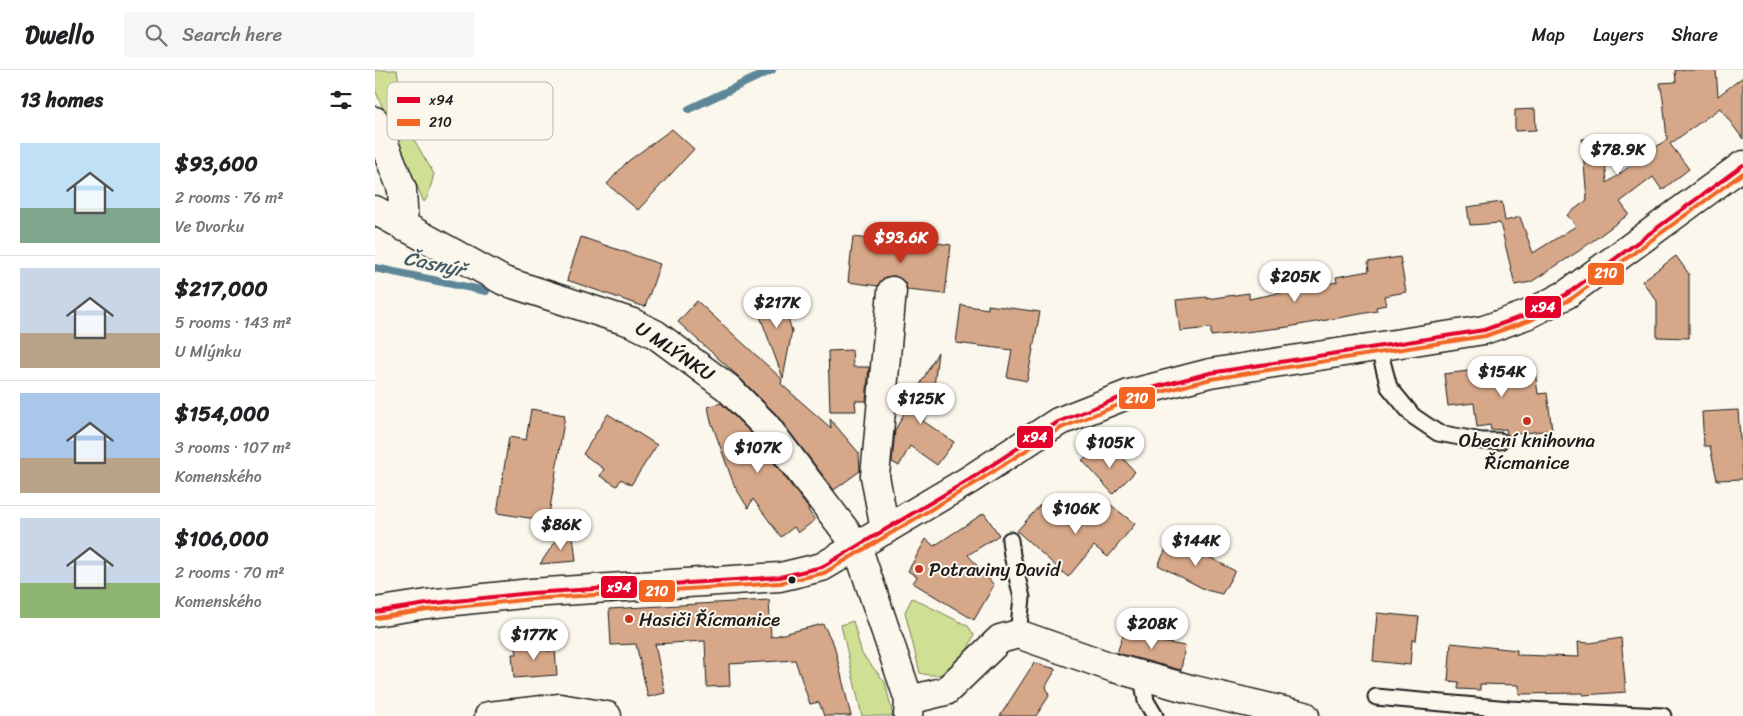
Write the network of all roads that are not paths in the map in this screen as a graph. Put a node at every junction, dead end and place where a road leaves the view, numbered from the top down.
1 (375, 121) edge
2 (1743, 165) edge
3 (375, 210) edge
4 (404, 227) junction
5 (375, 230) edge
6 (892, 291) dead end
7 (1378, 346) junction
8 (1500, 441) dead end
9 (885, 530) junction
10 (1010, 540) dead end
11 (857, 546) junction
12 (375, 612) edge
13 (1018, 634) junction
14 (1142, 676) junction
15 (1376, 697) dead end
16 (909, 708) edge
17 (489, 716) edge
18 (607, 716) edge
19 (1155, 716) edge
20 (1305, 716) edge
21 (1663, 716) edge

1 - 4 street
2 - 7 street
3 - 4 street, U MLÝNKU
4 - 5 street
4 - 11 street, U MLÝNKU
6 - 9 street
7 - 8 lane
7 - 9 street
9 - 11 street
10 - 13 lane
11 - 12 street
11 - 16 street, U MLÝNKU
13 - 14 street
13 - 16 street
14 - 19 lane
14 - 20 street
15 - 21 lane
17 - 18 street

